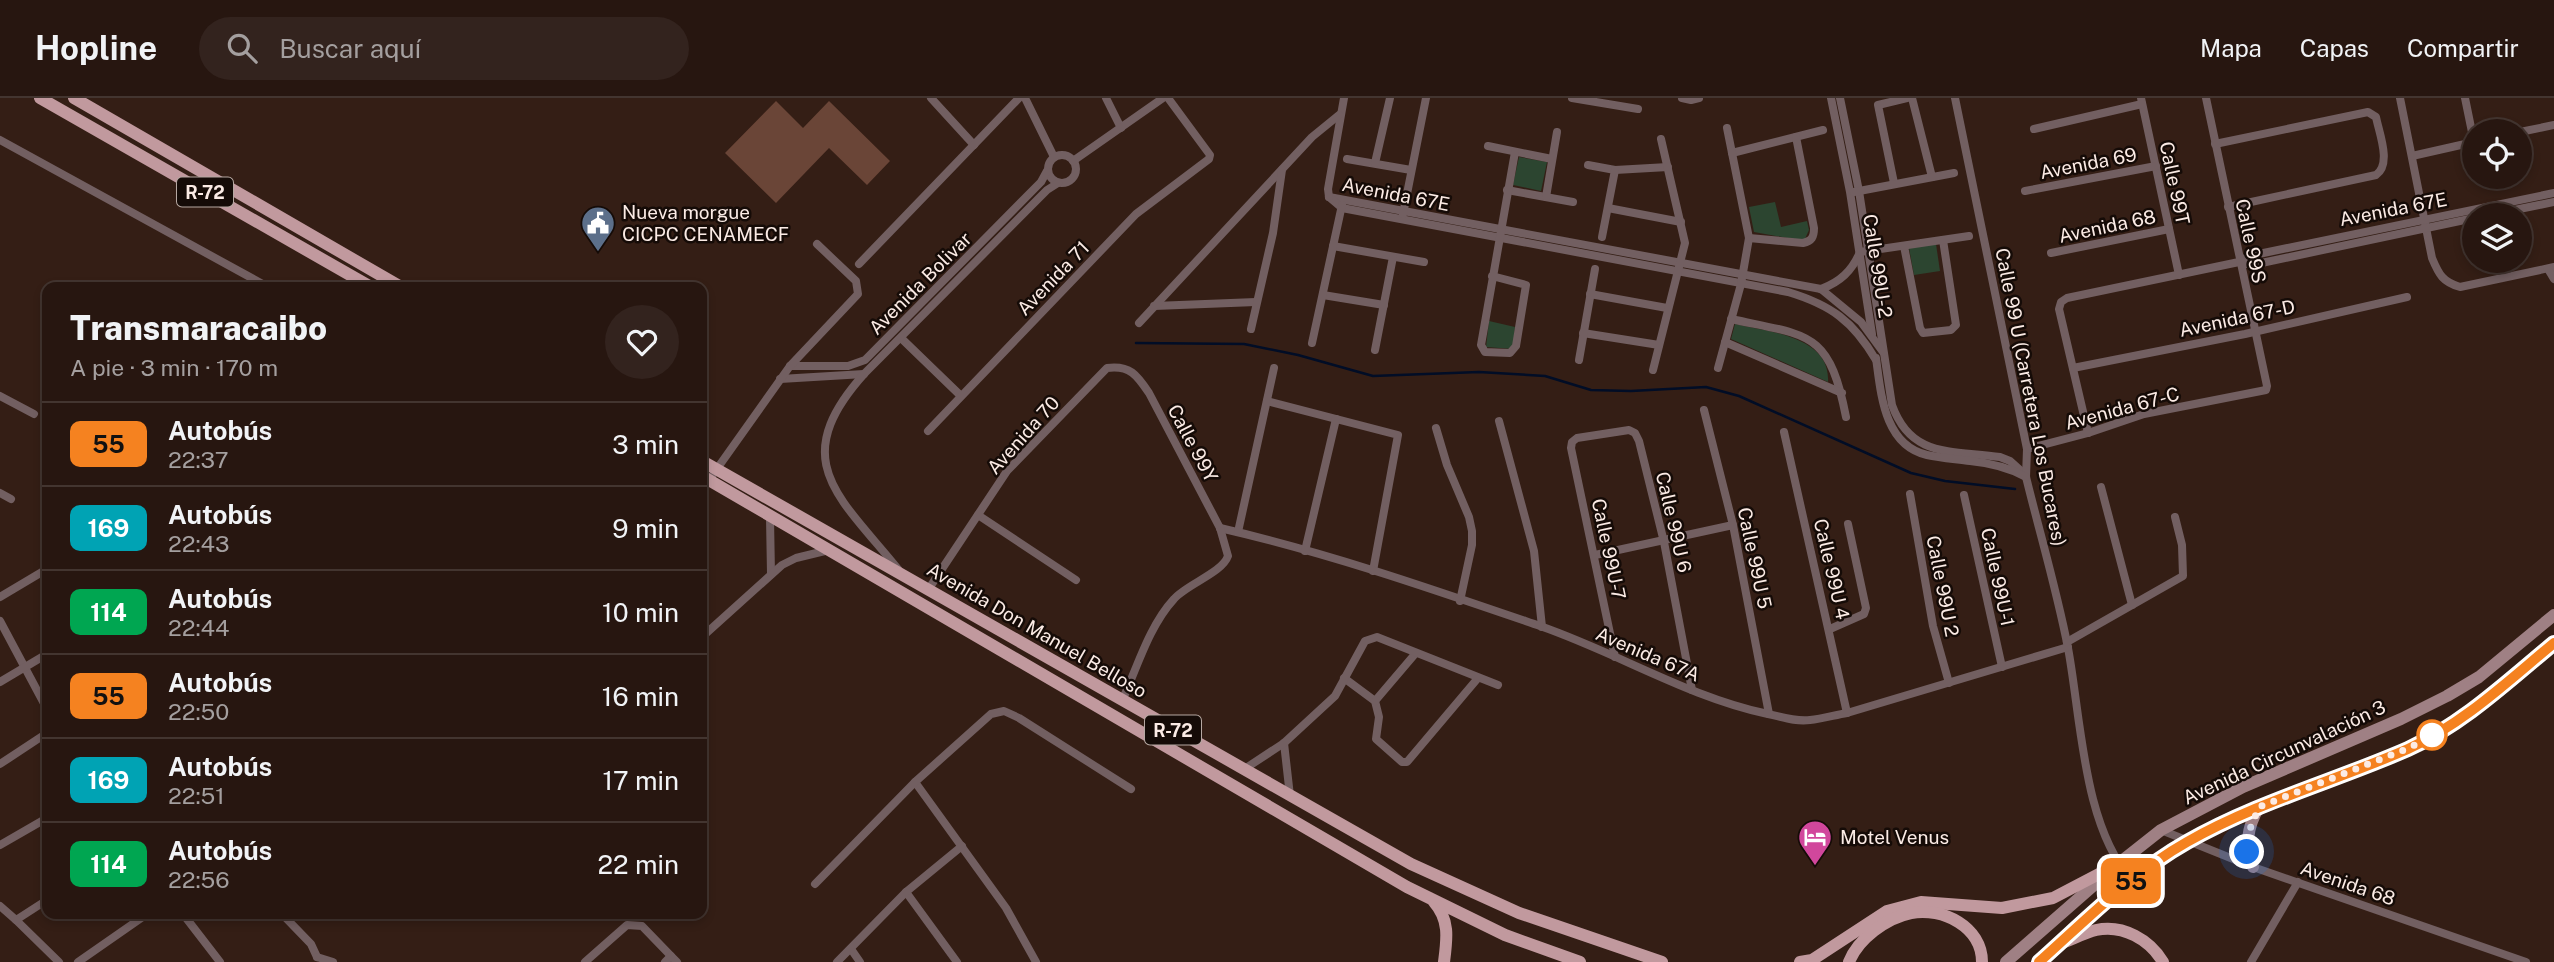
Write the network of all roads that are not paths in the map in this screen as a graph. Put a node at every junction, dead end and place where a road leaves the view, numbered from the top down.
1 (40, 98) edge
2 (74, 98) edge
3 (88, 98) edge
4 (932, 98) edge
5 (1018, 98) edge
6 (1025, 98) edge
7 (1106, 98) edge
8 (1166, 98) edge
9 (1344, 98) edge
10 (1390, 98) edge
11 (1426, 98) edge
12 (1572, 98) edge
13 (1682, 98) edge
14 (1699, 98) edge
15 (1831, 98) edge
16 (1840, 98) edge
17 (1910, 98) edge
18 (1955, 98) edge
19 (2206, 98) edge
20 (2400, 98) edge
21 (2465, 98) edge
22 (1610, 101) edge
23 (2141, 101) edge
24 (1638, 109) dead end
25 (99, 113) junction
26 (1339, 115) junction
27 (2469, 119) edge
28 (2554, 125) edge
29 (1121, 128) junction
30 (1727, 128) dead end
31 (2034, 129) dead end
32 (1823, 130) dead end
33 (2532, 130) edge
34 (1557, 132) dead end
35 (1796, 137) junction
36 (1661, 139) dead end
37 (0, 140) edge
38 (2215, 144) junction
39 (974, 145) junction
40 (2462, 145) edge
41 (1488, 146) dead end
42 (1515, 152) junction
43 (1732, 153) junction
44 (2412, 156) junction
45 (1054, 157) junction
46 (1347, 159) dead end
47 (1552, 159) junction
48 (1073, 161) junction
49 (1375, 163) junction
50 (1588, 165) dead end
51 (2156, 166) junction
52 (1668, 167) junction
53 (1282, 170) junction
54 (1411, 170) junction
55 (1615, 170) junction
56 (1048, 171) junction
57 (1954, 173) dead end
58 (1932, 177) junction
59 (1058, 183) junction
60 (1894, 183) junction
61 (1507, 190) junction
62 (1855, 191) junction
63 (2025, 191) dead end
64 (2554, 193) edge
65 (1546, 197) junction
66 (1573, 202) dead end
67 (2554, 202) edge
68 (1342, 203) junction
69 (2532, 206) edge
70 (2228, 207) junction
71 (1608, 208) junction
72 (1403, 216) junction
73 (2462, 219) edge
74 (1681, 222) junction
75 (2426, 223) junction
76 (2169, 229) junction
77 (1500, 233) junction
78 (1969, 236) dead end
79 (1602, 237) dead end
80 (1749, 238) junction
81 (1943, 240) junction
82 (817, 244) dead end
83 (1333, 246) junction
84 (1904, 246) junction
85 (1865, 251) junction
86 (2051, 253) dead end
87 (1393, 257) junction
88 (1424, 262) dead end
89 (2239, 262) junction
90 (859, 264) dead end
91 (1678, 267) junction
92 (2551, 268) edge
93 (1595, 269) dead end
94 (2179, 275) junction
95 (1492, 276) junction
96 (2554, 279) edge
97 (1742, 280) junction
98 (259, 282) edge
99 (361, 282) edge
100 (392, 282) edge
101 (1821, 289) junction
102 (1590, 293) junction
103 (1323, 295) junction
104 (2407, 297) dead end
105 (1256, 302) junction
106 (1384, 305) junction
107 (1154, 306) junction
108 (1667, 308) junction
109 (1731, 319) junction
110 (1139, 323) dead end
111 (1251, 329) dead end
112 (2254, 332) junction
113 (1583, 333) junction
114 (1872, 335) junction
115 (901, 338) junction
116 (1724, 342) junction
117 (1312, 343) dead end
118 (1659, 345) junction
119 (1375, 350) dead end
120 (1883, 352) junction
121 (1578, 359) dead end
122 (1876, 360) junction
123 (790, 366) junction
124 (1274, 368) dead end
125 (1718, 368) dead end
126 (2073, 368) junction
127 (1653, 370) dead end
128 (864, 374) junction
129 (1136, 374) joint
130 (780, 380) junction
131 (2266, 390) joint
132 (1842, 393) junction
133 (961, 396) junction
134 (0, 397) edge
135 (1267, 401) junction
136 (1704, 410) dead end
137 (34, 415) dead end
138 (1846, 417) dead end
139 (1336, 419) junction
140 (1499, 421) dead end
141 (1436, 428) dead end
142 (928, 431) dead end
143 (1784, 432) dead end
144 (2088, 433) junction
145 (1901, 435) junction
146 (1571, 448) joint
147 (2027, 449) junction
148 (707, 477) edge
149 (2026, 477) junction
150 (2101, 487) dead end
151 (0, 493) edge
152 (1910, 494) dead end
153 (1964, 495) dead end
154 (11, 499) dead end
155 (978, 515) junction
156 (770, 517) junction
157 (2175, 517) dead end
158 (1848, 524) dead end
159 (1733, 525) junction
160 (1220, 527) junction
161 (1238, 532) junction
162 (1664, 542) junction
163 (829, 550) junction
164 (1305, 551) junction
165 (1595, 555) junction
166 (1373, 571) junction
167 (42, 572) edge
168 (771, 574) junction
169 (904, 577) junction
170 (1076, 580) dead end
171 (928, 590) junction
172 (0, 597) edge
173 (1460, 601) junction
174 (2132, 605) junction
175 (2554, 615) edge
176 (0, 621) edge
177 (1542, 627) junction
178 (1830, 629) junction
179 (707, 632) edge
180 (2554, 643) edge
181 (2067, 645) junction
182 (1415, 654) junction
183 (42, 657) edge
184 (1615, 657) junction
185 (25, 667) junction
186 (2002, 667) junction
187 (1344, 678) junction
188 (1478, 678) junction
189 (0, 682) edge
190 (1949, 683) junction
191 (1498, 685) dead end
192 (1692, 690) junction
193 (42, 699) edge
194 (1122, 701) junction
195 (1375, 701) junction
196 (1847, 713) junction
197 (1769, 714) junction
198 (42, 736) edge
199 (1284, 743) junction
200 (0, 764) edge
201 (1243, 770) junction
202 (915, 782) junction
203 (1131, 789) dead end
204 (1290, 796) junction
205 (2259, 807) junction
206 (42, 821) edge
207 (2161, 831) junction
208 (2187, 842) junction
209 (0, 845) edge
210 (962, 846) junction
211 (2118, 864) junction
212 (2253, 867) junction
213 (2132, 880) junction
214 (2298, 883) junction
215 (815, 884) dead end
216 (906, 892) junction
217 (1431, 899) junction
218 (42, 903) edge
219 (1, 908) edge
220 (140, 919) edge
221 (187, 919) edge
222 (287, 919) edge
223 (16, 920) junction
224 (2059, 944) junction
225 (851, 948) junction
226 (314, 960) edge
227 (671, 960) edge
228 (59, 962) edge
229 (78, 962) edge
230 (220, 962) edge
231 (333, 962) edge
232 (585, 962) edge
233 (837, 962) edge
234 (860, 962) edge
235 (957, 962) edge
236 (1036, 962) edge
237 (1444, 962) edge
238 (1580, 962) edge
239 (1662, 962) edge
240 (1800, 962) edge
241 (1849, 962) edge
242 (1982, 962) edge
243 (2006, 962) edge
244 (2039, 962) edge
245 (2163, 962) edge
246 (2251, 962) edge
247 (2526, 962) edge

1 - 99 main road, R-72
2 - 25 main road, R-72
3 - 25 street
4 - 39 street
5 - 39 street
6 - 45 street
7 - 29 street
8 - 29 street
8 - 133 street, Avenida 71
9 - 26 street
10 - 49 street
11 - 54 street
12 - 22 street
13 - 14 street
15 - 62 street, Calle 99U-2
16 - 62 street, Calle 99U-2
17 - 58 street
17 - 60 street
18 - 147 street, Calle 99 U (Carretera Los Bucares)
19 - 38 street, Calle 99S
20 - 44 street
21 - 27 street
22 - 24 street
23 - 31 street
23 - 51 street, Calle 99T
25 - 100 main road, R-72
26 - 53 street
26 - 68 street, Avenida 67E
28 - 33 street
29 - 48 street
30 - 43 street
32 - 35 street
34 - 47 street
35 - 43 street
35 - 80 street
36 - 52 street
37 - 98 street
38 - 70 street, Calle 99S
38 - 70 street
39 - 90 street
40 - 44 street
41 - 42 street
42 - 47 street
42 - 61 street
43 - 80 street
44 - 75 street
45 - 48 street
45 - 56 street
46 - 49 street
47 - 65 street
48 - 59 street
49 - 54 street
50 - 55 street
51 - 63 street, Avenida 69
51 - 76 street, Calle 99T
52 - 55 street
52 - 74 street
53 - 105 street
53 - 107 street
54 - 72 street
55 - 71 street
56 - 59 street
56 - 123 street, Avenida Bolivar
57 - 58 street
58 - 60 street
59 - 115 street
60 - 62 street
61 - 65 street
61 - 77 street
62 - 85 street, Calle 99U-2
64 - 75 street, Avenida 67E
65 - 66 street
67 - 69 street
68 - 72 street, Avenida 67E
68 - 83 street
70 - 89 street, Calle 99S
71 - 74 street
71 - 79 street
72 - 77 street, Avenida 67E
73 - 75 street, Avenida 67E
74 - 91 street
75 - 89 street, Avenida 67E
75 - 92 street
76 - 86 street, Avenida 68
76 - 94 street, Calle 99T
77 - 91 street, Avenida 67E
77 - 95 street
78 - 81 street
80 - 97 street
81 - 84 street
81 - 84 street
82 - 123 street
83 - 87 street
83 - 103 street
84 - 85 street
85 - 101 street
85 - 114 street, Calle 99U-2
85 - 120 street, Calle 99U-2
87 - 88 street
87 - 106 street
89 - 94 street, Avenida 67E
89 - 112 street, Calle 99S
91 - 97 street, Avenida 67E
91 - 108 street
92 - 96 street
93 - 102 street
94 - 126 street, Avenida 67E
95 - 95 street
97 - 101 street, Avenida 67E
97 - 109 street
97 - 122 street, Avenida 67E
101 - 114 street, Avenida 67E
102 - 108 street
102 - 113 street
103 - 106 street
103 - 117 street
104 - 112 street, Avenida 67-D
105 - 107 street
105 - 111 street
106 - 119 street
107 - 110 street
108 - 118 street
109 - 116 street
109 - 132 street
112 - 126 street, Avenida 67-D
112 - 131 street, Calle 99S
113 - 118 street
113 - 121 street
114 - 120 street, Avenida 67E
114 - 122 street, Calle 99U-2
115 - 128 street
115 - 133 street
116 - 125 street
116 - 132 street
118 - 127 street
120 - 145 street, Calle 99U-2
122 - 145 street, Calle 99U-2
123 - 130 street
124 - 135 street
126 - 144 street
128 - 130 street
128 - 169 street
129 - 155 street, Avenida 70
129 - 160 street, Calle 99Y
130 - 148 street
131 - 144 street, Avenida 67-C
132 - 138 street
133 - 142 street, Avenida 71
134 - 137 street
135 - 139 street
135 - 161 street
136 - 159 street, Calle 99U 5
139 - 164 street
139 - 166 street
140 - 177 street
141 - 173 street
143 - 178 street, Calle 99U 4
144 - 147 street, Avenida 67-C
145 - 149 street
146 - 162 street, Calle 99U 6
146 - 165 street, Calle 99U-7
147 - 149 street, Calle 99 U (Carretera Los Bucares)
148 - 156 main road, Avenida Don Manuel Belloso / R-72
148 - 169 main road, Avenida Don Manuel Belloso / R-72
149 - 181 street, Calle 99 U (Carretera Los Bucares)
150 - 174 street
151 - 154 street
152 - 190 street, Calle 99U 2
153 - 186 street, Calle 99U-1
155 - 170 street
155 - 171 street, Avenida 70
156 - 163 main road, Avenida Don Manuel Belloso / R-72
156 - 168 street
157 - 174 street, Avenida 67A
158 - 178 street
159 - 162 street
159 - 197 street, Calle 99U 5
160 - 161 street, Avenida 67A
160 - 194 street, Calle 99Y
161 - 164 street, Avenida 67A
162 - 165 street
162 - 192 street, Calle 99U 6
163 - 168 street
163 - 217 main road, Avenida Don Manuel Belloso / R-72
164 - 166 street, Avenida 67A
165 - 184 street, Calle 99U-7
166 - 173 street, Avenida 67A
167 - 172 street
168 - 179 street
169 - 171 main road, Avenida Don Manuel Belloso / R-72
171 - 194 main road, Avenida Don Manuel Belloso / R-72
173 - 177 street, Avenida 67A
174 - 181 street, Avenida 67A
175 - 207 main road, Avenida Circunvalación 3
176 - 185 street
177 - 184 street, Avenida 67A
178 - 196 street, Calle 99U 4
180 - 205 main road, Avenida Circunvalación 3
181 - 186 street, Avenida 67A
181 - 211 street, Calle 99 U (Carretera Los Bucares)
182 - 187 street
182 - 188 street
182 - 195 street
183 - 185 street
184 - 192 street, Avenida 67A
185 - 189 street
185 - 193 street
186 - 190 street, Avenida 67A
187 - 195 street
187 - 199 street
188 - 191 street
188 - 195 street
190 - 196 street, Avenida 67A
192 - 197 street, Avenida 67A
194 - 201 main road, Avenida Don Manuel Belloso / R-72
196 - 197 street, Avenida 67A
198 - 200 street
199 - 201 street
199 - 204 street
201 - 204 main road, Avenida Don Manuel Belloso / R-72
202 - 203 street
202 - 210 street
202 - 215 street
204 - 239 main road, Avenida Don Manuel Belloso / R-72
205 - 208 main road, Avenida Circunvalación 3
205 - 212 main road
206 - 209 street
207 - 208 street, Avenida 68
207 - 211 main road, Avenida Circunvalación 3
208 - 212 street, Avenida 68
208 - 213 main road, Avenida Circunvalación 3
210 - 216 street
210 - 236 street
211 - 213 street, Calle 99 U (Carretera Los Bucares)
211 - 240 main road
211 - 243 main road, Avenida Circunvalación 3
212 - 214 street, Avenida 68
213 - 224 main road, Avenida Circunvalación 3
214 - 246 street
214 - 247 street, Avenida 68
216 - 225 street
216 - 235 street
217 - 237 main road
217 - 238 main road, Avenida Don Manuel Belloso / R-72
218 - 223 street
219 - 223 street
220 - 229 street
221 - 230 street
222 - 226 street
223 - 228 street
224 - 244 main road, Avenida Circunvalación 3
224 - 245 main road
225 - 233 street
225 - 234 street
226 - 231 street
227 - 232 street
241 - 242 main road

